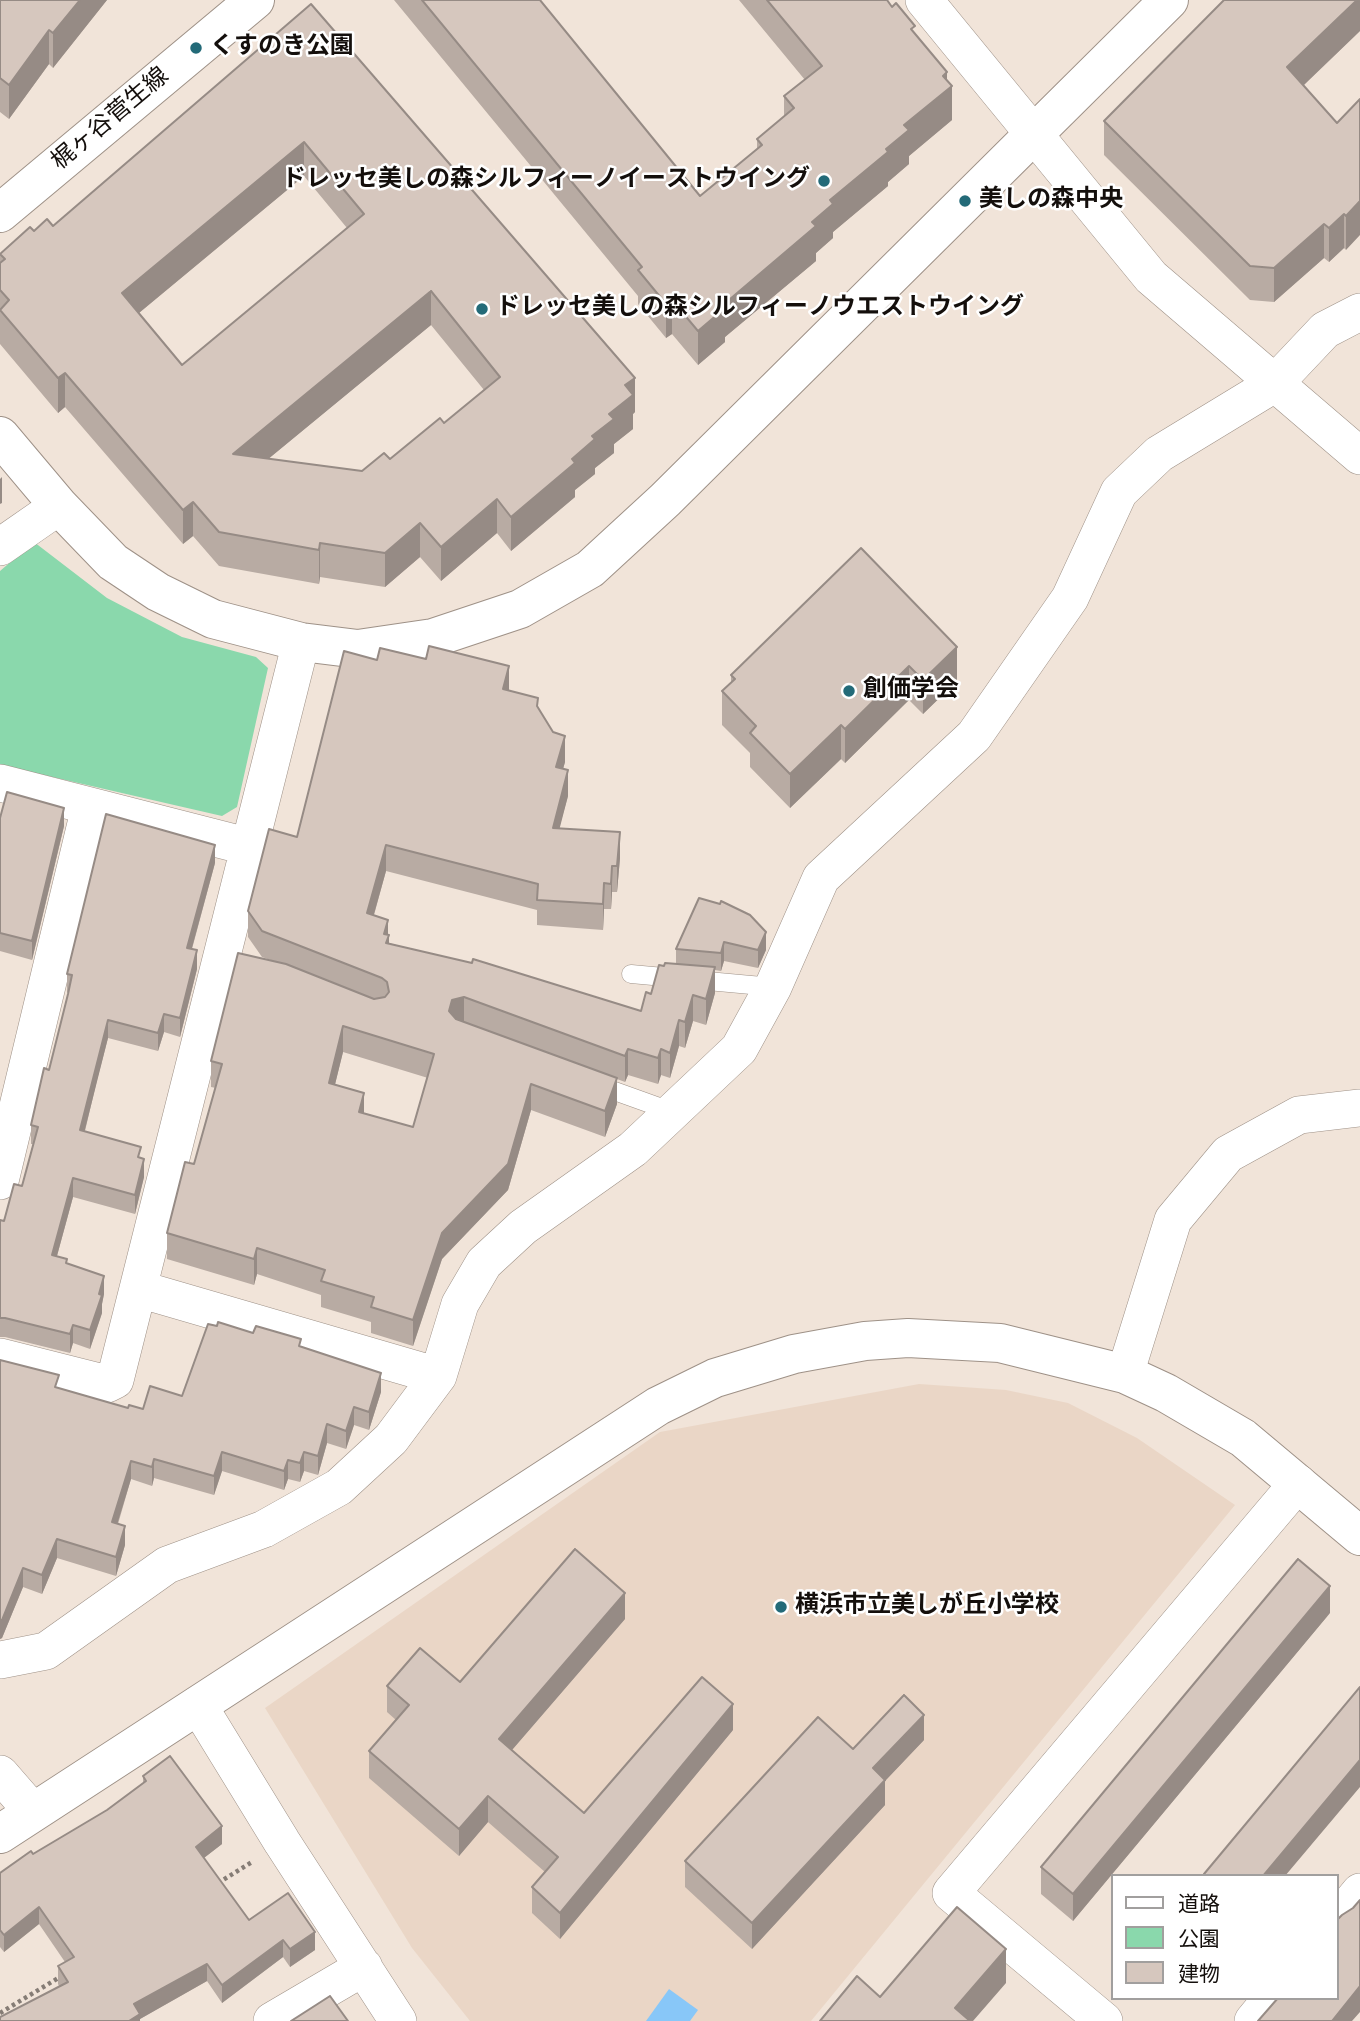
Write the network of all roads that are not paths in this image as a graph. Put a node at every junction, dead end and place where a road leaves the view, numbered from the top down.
1 (255, 0) edge
2 (924, 0) edge
3 (1169, 0) edge
4 (1034, 135) junction
5 (0, 214) edge
6 (1360, 313) edge
7 (1274, 384) junction
8 (0, 436) edge
9 (1360, 456) edge
10 (59, 506) junction
11 (0, 547) edge
12 (301, 642) junction
13 (0, 783) edge
14 (90, 807) junction
15 (250, 847) junction
16 (631, 974) dead end
17 (773, 987) junction
18 (573, 1076) edge
19 (1360, 1108) edge
20 (673, 1112) junction
21 (0, 1181) edge
22 (139, 1289) junction
23 (0, 1357) edge
24 (1125, 1374) junction
25 (438, 1376) junction
26 (1298, 1483) junction
27 (1360, 1536) edge
28 (0, 1660) edge
29 (198, 1705) junction
30 (0, 1774) edge
31 (33, 1812) junction
32 (0, 1834) edge
33 (1360, 1892) edge
34 (1339, 1918) edge
35 (364, 1967) junction
36 (1270, 2000) edge
37 (272, 2021) edge
38 (398, 2021) edge
39 (1104, 2021) edge
40 (1253, 2021) edge

1 - 5 street, 梶ヶ谷菅生線
2 - 4 street
3 - 4 street
4 - 7 street
4 - 12 street
6 - 7 street
7 - 9 street
7 - 17 street
8 - 10 street
10 - 11 street
10 - 12 street
12 - 15 street
13 - 14 street
14 - 15 street
14 - 21 street
15 - 22 street
16 - 17 lane
17 - 20 street
18 - 20 lane
19 - 24 street
20 - 25 street
22 - 23 street
22 - 25 street
24 - 26 street
24 - 29 street
25 - 28 street
26 - 27 street
26 - 39 street
29 - 31 street
29 - 35 street
30 - 31 street
31 - 32 street
33 - 34 street
35 - 37 street
35 - 38 street
36 - 40 street

